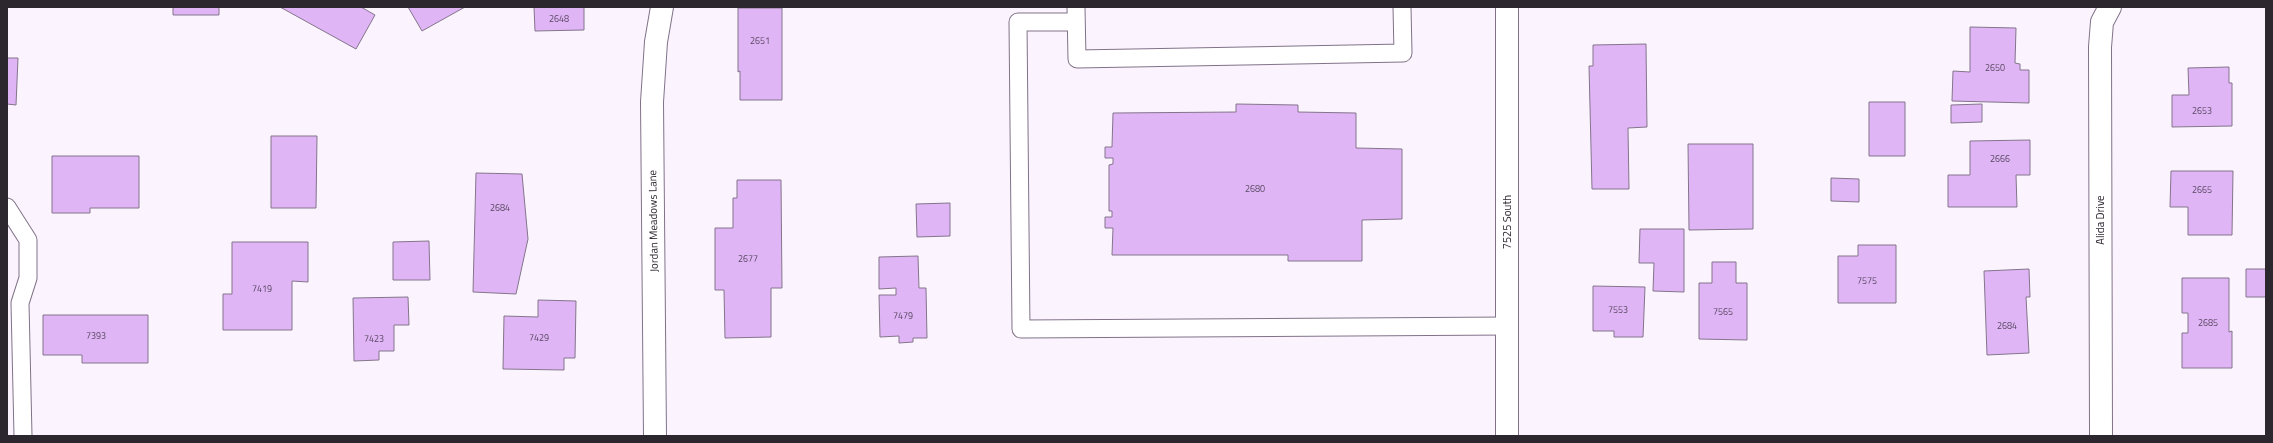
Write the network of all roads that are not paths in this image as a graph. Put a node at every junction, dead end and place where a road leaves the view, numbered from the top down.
1 (662, 7) edge
2 (1402, 7) edge
3 (1507, 7) edge
4 (2110, 7) edge
5 (1076, 14) edge
6 (7, 207) edge
7 (1508, 326) junction
8 (23, 436) edge
9 (655, 436) edge
10 (1507, 436) edge
11 (2101, 436) edge

1 - 9 street, Jordan Meadows Lane
2 - 5 lane
3 - 7 street, 7525 South
4 - 11 street, Alida Drive
5 - 7 lane
6 - 8 lane
7 - 10 street, 7525 South

